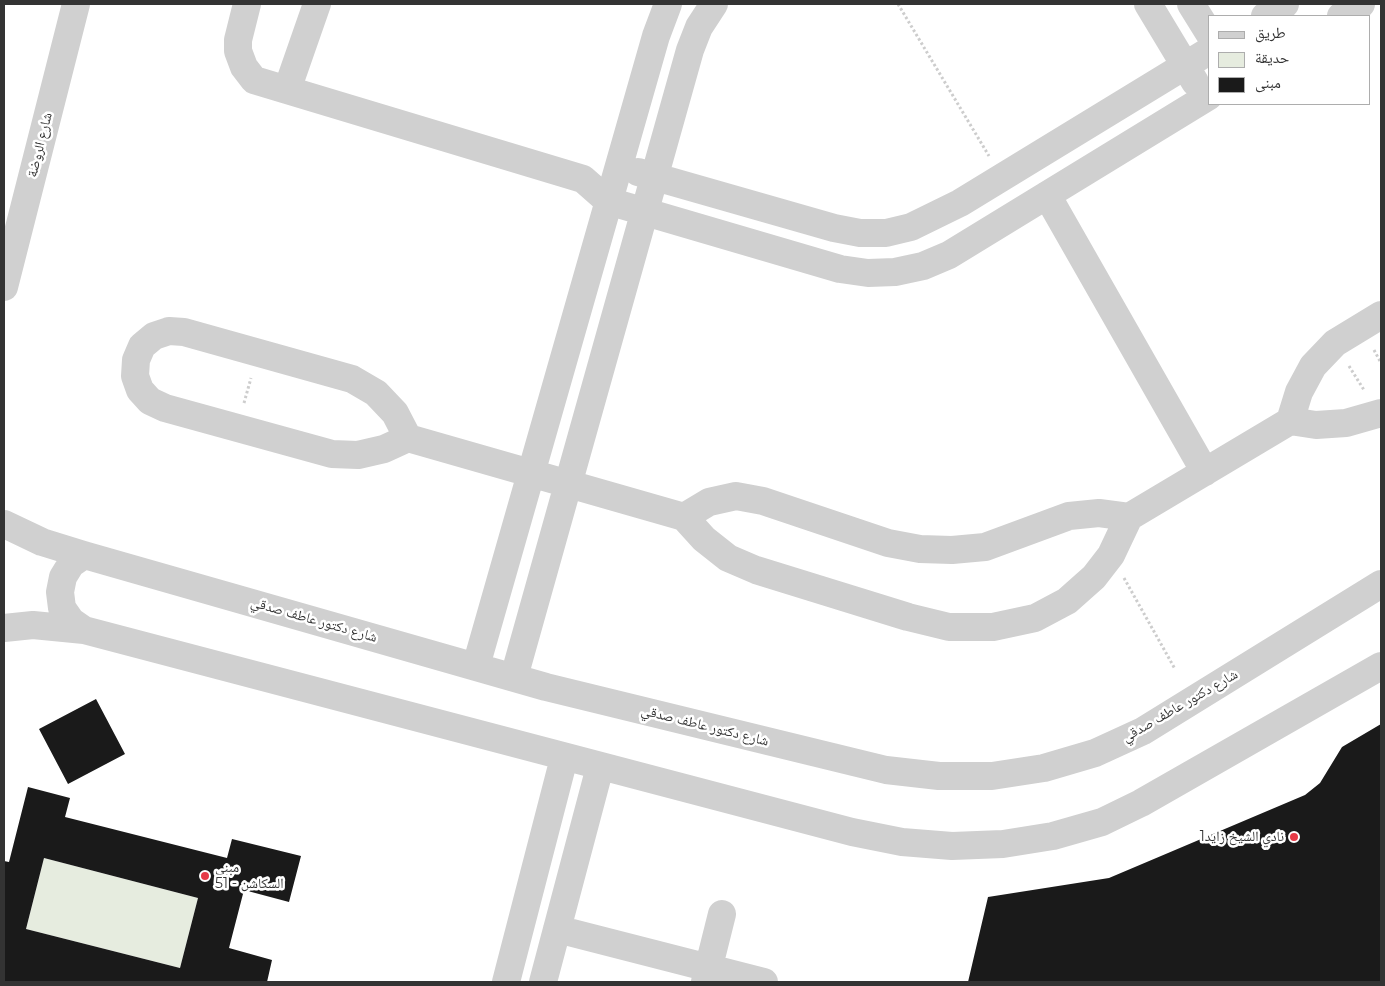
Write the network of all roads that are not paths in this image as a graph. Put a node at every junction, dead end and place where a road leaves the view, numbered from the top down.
1 (76, 4) edge
2 (247, 4) edge
3 (317, 4) edge
4 (668, 4) edge
5 (714, 4) edge
6 (1148, 4) edge
7 (1191, 4) edge
8 (1285, 4) edge
9 (1362, 4) edge
10 (1267, 15) edge
11 (1343, 15) edge
12 (1208, 31) edge
13 (1208, 52) edge
14 (1185, 65) junction
15 (287, 90) junction
16 (1207, 97) edge
17 (618, 167) junction
18 (655, 177) junction
19 (583, 178) junction
20 (1047, 195) junction
21 (608, 201) junction
22 (645, 212) junction
23 (4, 286) edge
24 (1381, 315) edge
25 (1380, 414) edge
26 (1290, 421) junction
27 (408, 438) junction
28 (1205, 472) junction
29 (531, 473) junction
30 (568, 484) junction
31 (684, 517) junction
32 (1129, 517) junction
33 (4, 524) edge
34 (84, 555) junction
35 (1381, 584) edge
36 (1350, 603) junction
37 (1381, 609) edge
38 (4, 628) edge
39 (84, 630) junction
40 (476, 666) junction
41 (1381, 666) edge
42 (514, 677) junction
43 (564, 758) junction
44 (600, 767) junction
45 (722, 914) dead end
46 (557, 930) junction
47 (707, 975) edge
48 (506, 982) edge
49 (543, 982) edge
50 (764, 982) edge

1 - 23 street, شارع الروضة
2 - 15 street
3 - 15 street
4 - 17 street
5 - 18 street
6 - 14 street
7 - 12 street
8 - 10 street
9 - 11 street
13 - 14 street
14 - 16 street
14 - 18 street
15 - 19 street
16 - 20 street
17 - 18 street
17 - 19 street
17 - 21 street
18 - 22 street
19 - 21 street
20 - 22 street
20 - 28 street
21 - 22 street
21 - 29 street
22 - 30 street
24 - 26 street
25 - 26 street
26 - 28 street
27 - 27 street
27 - 29 street
28 - 32 street
29 - 30 street
29 - 40 street
30 - 31 street
30 - 42 street
31 - 32 street
31 - 32 street
33 - 34 street, شارع دكتور عاطف صدقي
34 - 39 street
34 - 40 street, شارع دكتور عاطف صدقي
35 - 36 street, شارع دكتور عاطف صدقي
36 - 37 street
36 - 42 street, شارع دكتور عاطف صدقي
38 - 39 street
39 - 43 street
40 - 42 street, شارع دكتور عاطف صدقي
41 - 44 street
43 - 44 street
43 - 48 street
44 - 46 street
45 - 47 street
46 - 47 street
46 - 49 street
47 - 50 street

